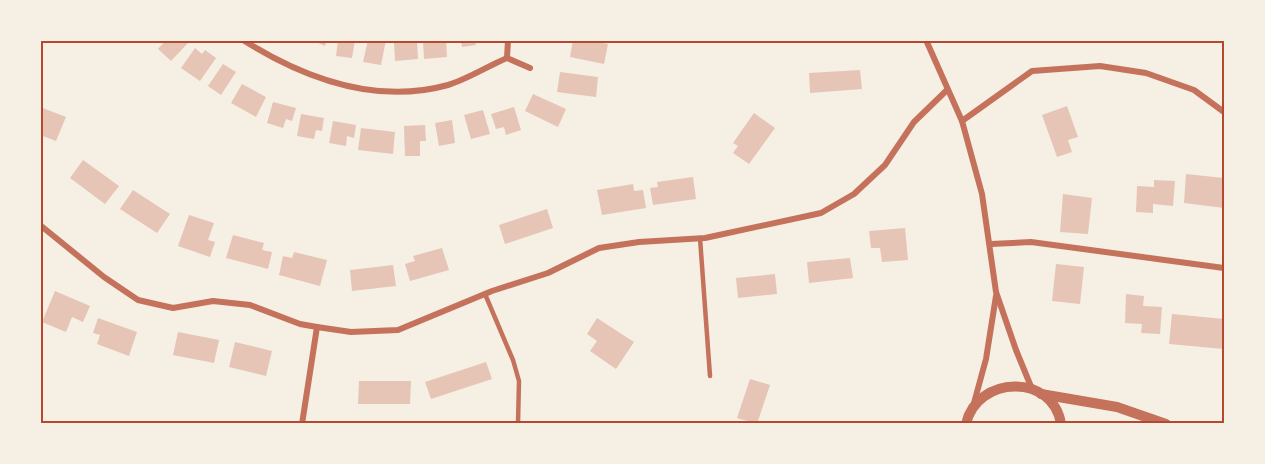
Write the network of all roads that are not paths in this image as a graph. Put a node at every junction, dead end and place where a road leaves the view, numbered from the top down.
1 (243, 40) edge
2 (508, 40) edge
3 (926, 40) edge
4 (507, 58) junction
5 (530, 68) dead end
6 (947, 90) junction
7 (1224, 112) edge
8 (962, 121) junction
9 (40, 225) edge
10 (700, 238) junction
11 (991, 244) junction
12 (1224, 268) edge
13 (996, 292) junction
14 (485, 294) junction
15 (317, 327) junction
16 (710, 376) dead end
17 (1037, 391) junction
18 (972, 407) junction
19 (302, 423) edge
20 (518, 423) edge
21 (966, 423) edge
22 (1061, 423) edge
23 (1166, 423) edge

1 - 4 street
2 - 4 street
3 - 6 street
4 - 5 street
6 - 8 street
6 - 10 street
7 - 8 street
8 - 11 street
9 - 15 street
10 - 14 street
10 - 16 lane
11 - 12 street
11 - 13 street
13 - 17 street
13 - 18 street
14 - 15 street
14 - 20 lane
15 - 19 street
17 - 18 street
17 - 22 street
17 - 23 street
18 - 21 street

